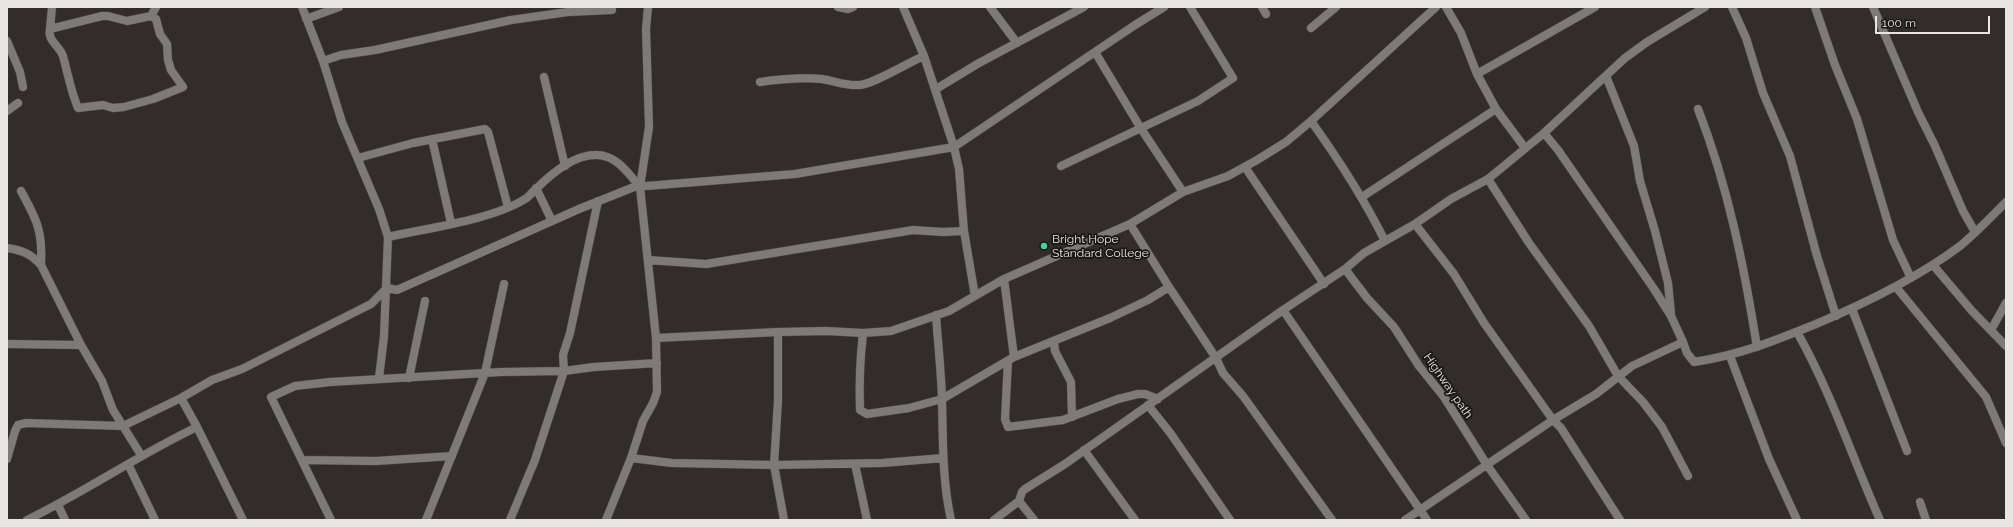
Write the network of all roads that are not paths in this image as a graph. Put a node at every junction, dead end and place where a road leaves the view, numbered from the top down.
1 (52, 7) edge
2 (156, 7) edge
3 (302, 7) edge
4 (339, 7) edge
5 (648, 7) edge
6 (838, 7) edge
7 (853, 7) edge
8 (903, 7) edge
9 (990, 7) edge
10 (1084, 7) edge
11 (1164, 7) edge
12 (1190, 7) edge
13 (1336, 7) edge
14 (1436, 7) edge
15 (1446, 7) edge
16 (1594, 7) edge
17 (1705, 7) edge
18 (1732, 7) edge
19 (1815, 7) edge
20 (1873, 7) edge
21 (612, 10) dead end
22 (151, 16) junction
23 (306, 19) junction
24 (53, 26) junction
25 (1311, 28) dead end
26 (7, 41) edge
27 (1017, 43) junction
28 (1095, 52) junction
29 (924, 56) junction
30 (323, 61) junction
31 (1478, 74) junction
32 (1606, 76) junction
33 (544, 77) dead end
34 (760, 82) dead end
35 (23, 87) dead end
36 (936, 89) junction
37 (18, 103) dead end
38 (1496, 109) junction
39 (1698, 109) dead end
40 (7, 112) edge
41 (1311, 122) junction
42 (1140, 128) junction
43 (1544, 133) junction
44 (432, 139) junction
45 (954, 147) junction
46 (1525, 148) junction
47 (358, 158) junction
48 (565, 166) junction
49 (1061, 166) dead end
50 (1245, 167) junction
51 (1488, 179) junction
52 (640, 187) junction
53 (536, 188) junction
54 (21, 191) dead end
55 (1183, 192) junction
56 (1362, 197) junction
57 (598, 201) junction
58 (2006, 202) edge
59 (508, 207) junction
60 (552, 221) junction
61 (451, 223) junction
62 (1130, 224) junction
63 (1415, 224) junction
64 (964, 231) junction
65 (1975, 232) junction
66 (388, 237) junction
67 (1386, 241) junction
68 (7, 248) edge
69 (648, 260) junction
70 (41, 265) junction
71 (1933, 265) junction
72 (1345, 269) junction
73 (1911, 278) junction
74 (1004, 279) junction
75 (504, 284) dead end
76 (1324, 284) junction
77 (1169, 287) junction
78 (1896, 287) junction
79 (387, 288) junction
80 (975, 296) junction
81 (425, 301) dead end
82 (2006, 303) edge
83 (1852, 309) junction
84 (1283, 310) junction
85 (936, 316) junction
86 (1671, 316) junction
87 (1836, 316) junction
88 (1991, 330) junction
89 (778, 332) junction
90 (1797, 332) junction
91 (863, 333) junction
92 (656, 338) junction
93 (1054, 342) junction
94 (1683, 342) junction
95 (7, 344) edge
96 (81, 345) junction
97 (2006, 346) edge
98 (1757, 347) junction
99 (1040, 348) junction
100 (1055, 351) junction
101 (1730, 356) junction
102 (1216, 358) junction
103 (1011, 359) junction
104 (657, 363) junction
105 (564, 371) junction
106 (485, 374) junction
107 (1618, 376) junction
108 (379, 378) junction
109 (409, 378) junction
110 (181, 398) junction
111 (942, 398) junction
112 (1158, 399) junction
113 (1148, 405) junction
114 (1072, 417) junction
115 (1553, 420) junction
116 (123, 426) junction
117 (197, 427) junction
118 (2006, 443) edge
119 (1084, 450) junction
120 (1907, 450) dead end
121 (141, 455) junction
122 (452, 456) junction
123 (631, 458) junction
124 (943, 458) junction
125 (7, 459) edge
126 (302, 460) junction
127 (128, 464) junction
128 (855, 464) junction
129 (774, 465) junction
130 (1487, 465) junction
131 (1688, 476) dead end
132 (1019, 501) junction
133 (1920, 502) dead end
134 (58, 505) junction
135 (1420, 510) junction
136 (27, 520) edge
137 (64, 520) edge
138 (155, 520) edge
139 (243, 520) edge
140 (331, 520) edge
141 (426, 520) edge
142 (510, 520) edge
143 (606, 520) edge
144 (784, 520) edge
145 (867, 520) edge
146 (951, 520) edge
147 (994, 520) edge
148 (1034, 520) edge
149 (1135, 520) edge
150 (1230, 520) edge
151 (1332, 520) edge
152 (1405, 520) edge
153 (1427, 520) edge
154 (1526, 520) edge
155 (1620, 520) edge
156 (1797, 520) edge
157 (1880, 520) edge
158 (1926, 520) edge

1 - 24 street
2 - 22 street
3 - 23 street
4 - 23 street
5 - 52 street
6 - 7 street
8 - 29 street
9 - 27 street
10 - 27 street
11 - 28 street
12 - 42 street
13 - 25 street
14 - 41 street
15 - 31 street
16 - 31 street
17 - 32 street
18 - 87 street
19 - 73 street
20 - 65 street
21 - 30 street
22 - 24 street
22 - 24 street
23 - 30 street
26 - 35 street
27 - 36 street
28 - 42 street
28 - 45 street
29 - 34 street
29 - 36 street
30 - 47 street
31 - 38 street
32 - 43 street
32 - 86 street
33 - 48 street
36 - 45 street
37 - 40 street
38 - 46 street
38 - 56 street
39 - 98 street
41 - 50 street
41 - 56 street
42 - 49 street
42 - 55 street
43 - 46 street
43 - 86 street
44 - 47 street
44 - 59 street
44 - 61 street
45 - 52 street
45 - 64 street
46 - 51 street
47 - 66 street
48 - 52 street
48 - 53 street
50 - 55 street
50 - 76 street
51 - 63 street
51 - 107 street
52 - 57 street
52 - 69 street
53 - 59 street
53 - 60 street
54 - 70 street
55 - 62 street
56 - 67 street
57 - 60 street
57 - 105 street
58 - 65 street
59 - 61 street
60 - 79 street
61 - 66 street
62 - 74 street
62 - 77 street
63 - 67 street
63 - 115 street
64 - 69 street
64 - 80 street
65 - 71 street
66 - 79 street
67 - 72 street
68 - 70 street
69 - 92 street
70 - 96 street
71 - 73 street
71 - 88 street
72 - 76 street
72 - 130 street, Highway path
73 - 78 street
74 - 80 street
74 - 103 street
75 - 106 street
76 - 84 street
77 - 93 street
77 - 102 street
78 - 83 street
78 - 118 street
79 - 108 street
79 - 110 street
80 - 85 street
81 - 109 street
82 - 88 street
83 - 87 street
83 - 120 street
84 - 102 street
84 - 135 street
85 - 91 street
85 - 111 street
86 - 94 street
87 - 90 street
88 - 97 street
89 - 91 street
89 - 92 street
89 - 129 street
90 - 98 street
90 - 157 street
91 - 111 street
92 - 104 street
93 - 99 street
93 - 100 street
94 - 101 street
94 - 107 street
95 - 96 street
96 - 116 street
98 - 101 street
99 - 100 street
99 - 103 street
100 - 114 street
101 - 156 street
102 - 112 street
102 - 151 street
103 - 111 street
103 - 114 street
104 - 105 street
104 - 123 street
105 - 106 street
105 - 142 street
106 - 109 street
106 - 122 street
107 - 115 street
107 - 131 street
108 - 109 street
108 - 126 street
110 - 116 street
110 - 117 street
111 - 124 street
112 - 113 street
112 - 114 street
113 - 119 street
113 - 150 street
115 - 130 street
115 - 155 street
116 - 121 street
116 - 125 street
117 - 121 street
117 - 139 street
119 - 132 street
119 - 149 street
121 - 127 street
122 - 126 street
122 - 141 street
123 - 129 street
123 - 143 street
124 - 128 street
124 - 146 street
126 - 140 street
127 - 134 street
127 - 138 street
128 - 129 street
128 - 145 street
129 - 144 street
130 - 135 street
130 - 154 street, Highway path
132 - 147 street
132 - 148 street
133 - 158 street
134 - 136 street
134 - 137 street
135 - 152 street
135 - 153 street

